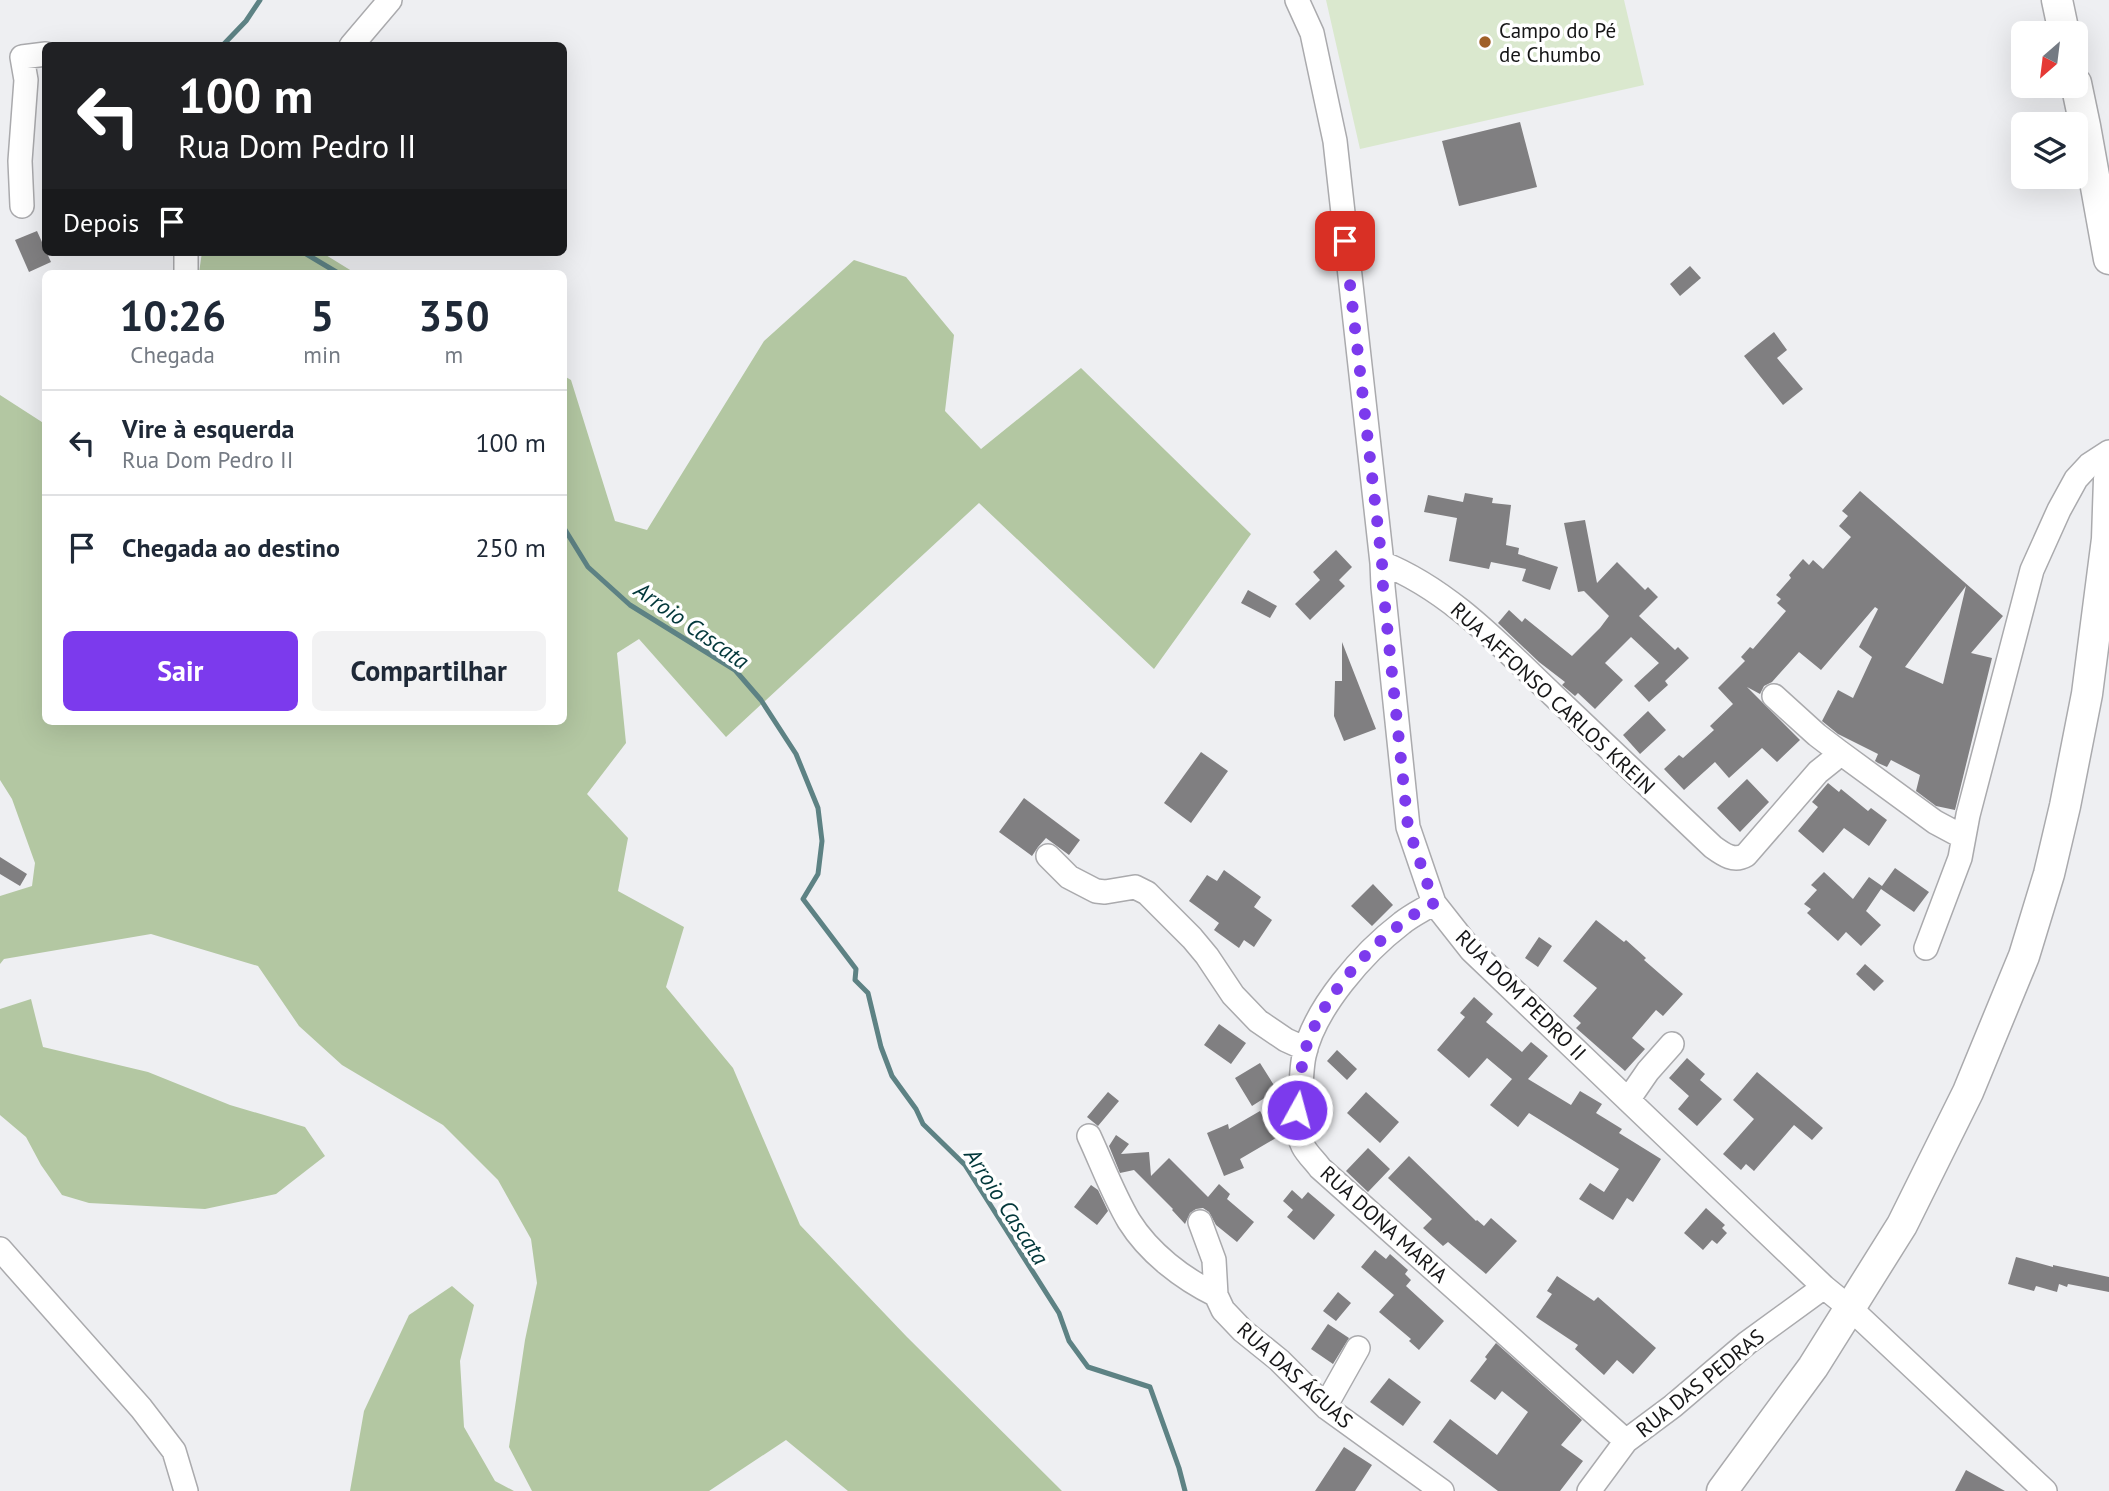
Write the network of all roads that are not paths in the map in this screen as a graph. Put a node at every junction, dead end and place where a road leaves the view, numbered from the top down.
1 (390, 0) edge
2 (1297, 0) edge
3 (2056, 0) edge
4 (2061, 21) edge
5 (354, 42) edge
6 (42, 54) edge
7 (2079, 98) edge
8 (22, 206) dead end
9 (2109, 259) edge
10 (2109, 452) edge
11 (2109, 480) edge
12 (1382, 563) junction
13 (1774, 696) dead end
14 (1838, 751) junction
15 (1963, 837) junction
16 (1048, 856) dead end
17 (1434, 903) junction
18 (1926, 948) dead end
19 (1672, 1044) dead end
20 (1306, 1049) junction
21 (1628, 1100) junction
22 (1089, 1136) dead end
23 (1200, 1222) dead end
24 (0, 1249) edge
25 (1824, 1287) junction
26 (1216, 1295) junction
27 (1851, 1308) junction
28 (1358, 1348) dead end
29 (1326, 1405) junction
30 (1626, 1441) junction
31 (186, 1491) edge
32 (1442, 1491) edge
33 (1589, 1491) edge
34 (1722, 1491) edge
35 (2045, 1491) edge

1 - 5 street
2 - 12 street, RUA DOM PEDRO II
3 - 4 main road
6 - 8 street
7 - 9 main road
10 - 15 street
11 - 27 main road
12 - 14 street, RUA AFFONSO CARLOS KREIN
12 - 17 street, RUA DOM PEDRO II
13 - 14 street
14 - 15 street
15 - 18 street
16 - 20 street
17 - 20 street, RUA DONA MARIA
17 - 21 street, RUA DOM PEDRO II
19 - 21 street
20 - 30 street, RUA DONA MARIA
21 - 25 street, RUA DOM PEDRO II
22 - 26 street
23 - 26 street
24 - 31 street
25 - 27 street, RUA DOM PEDRO II
25 - 30 street, RUA DAS PEDRAS
26 - 29 street, RUA DAS ÁGUAS
27 - 34 main road
27 - 35 street, RUA DOM PEDRO II
28 - 29 street
29 - 32 street, RUA DAS ÁGUAS
30 - 33 street, RUA DAS PEDRAS

